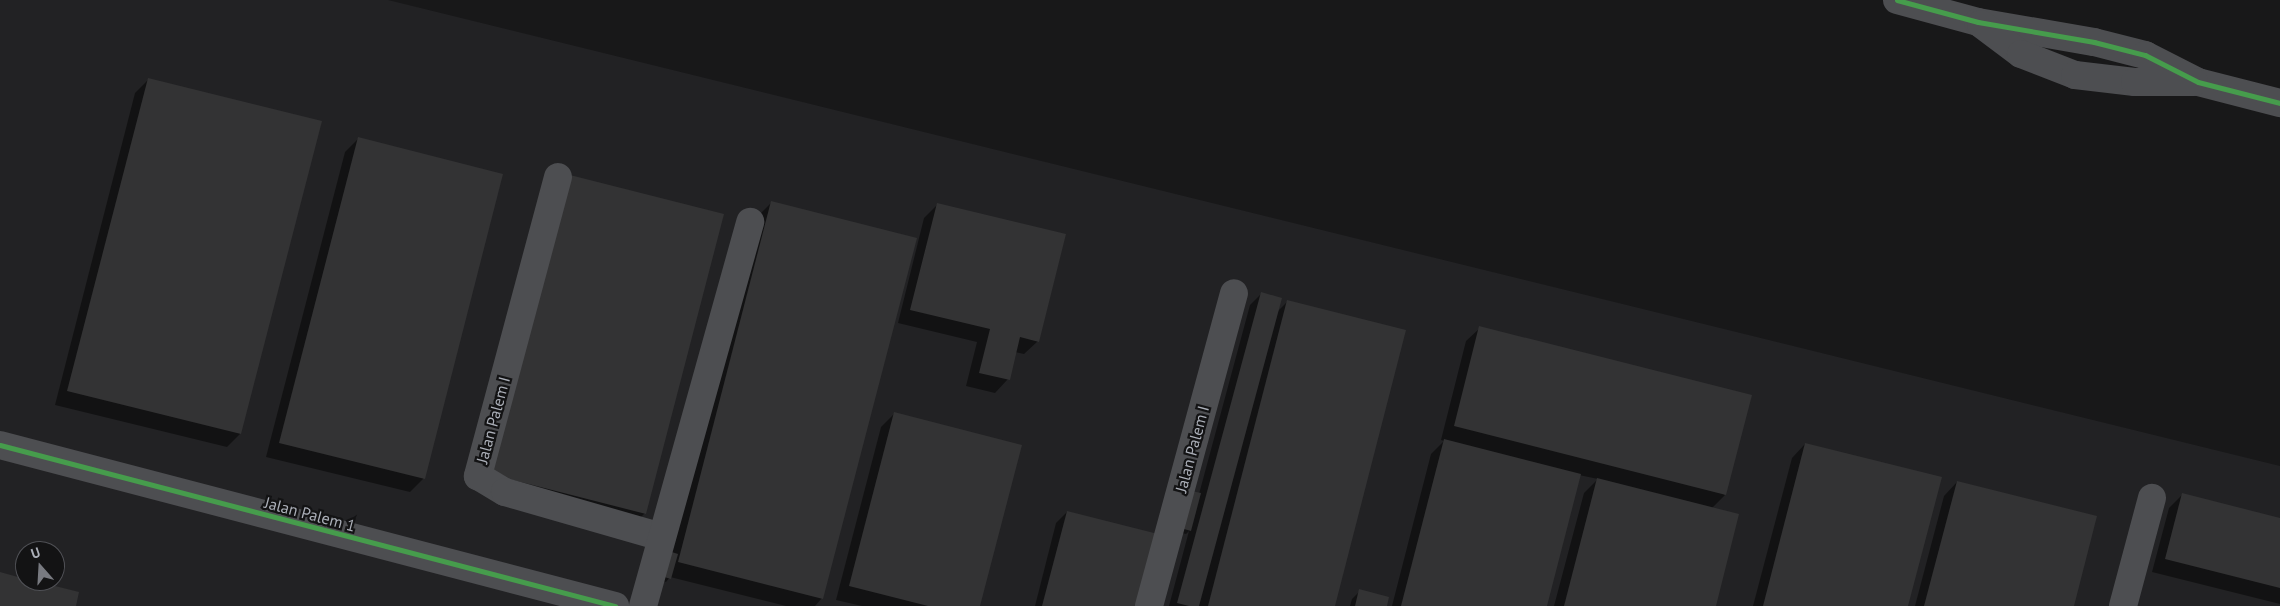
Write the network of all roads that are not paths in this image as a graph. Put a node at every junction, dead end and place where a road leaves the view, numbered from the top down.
1 (1897, 0) edge
2 (1978, 22) junction
3 (2198, 82) junction
4 (2280, 104) edge
5 (558, 177) dead end
6 (750, 222) dead end
7 (1234, 292) dead end
8 (0, 446) edge
9 (2152, 498) dead end
10 (662, 537) junction
11 (614, 606) edge
12 (642, 606) edge
13 (1149, 606) edge
14 (2123, 606) edge

1 - 2 street
2 - 3 street
2 - 3 street
3 - 4 street
5 - 10 street, Jalan Palem I
6 - 10 street
7 - 13 street, Jalan Palem I
8 - 11 street, Jalan Palem 1
9 - 14 street
10 - 12 street

